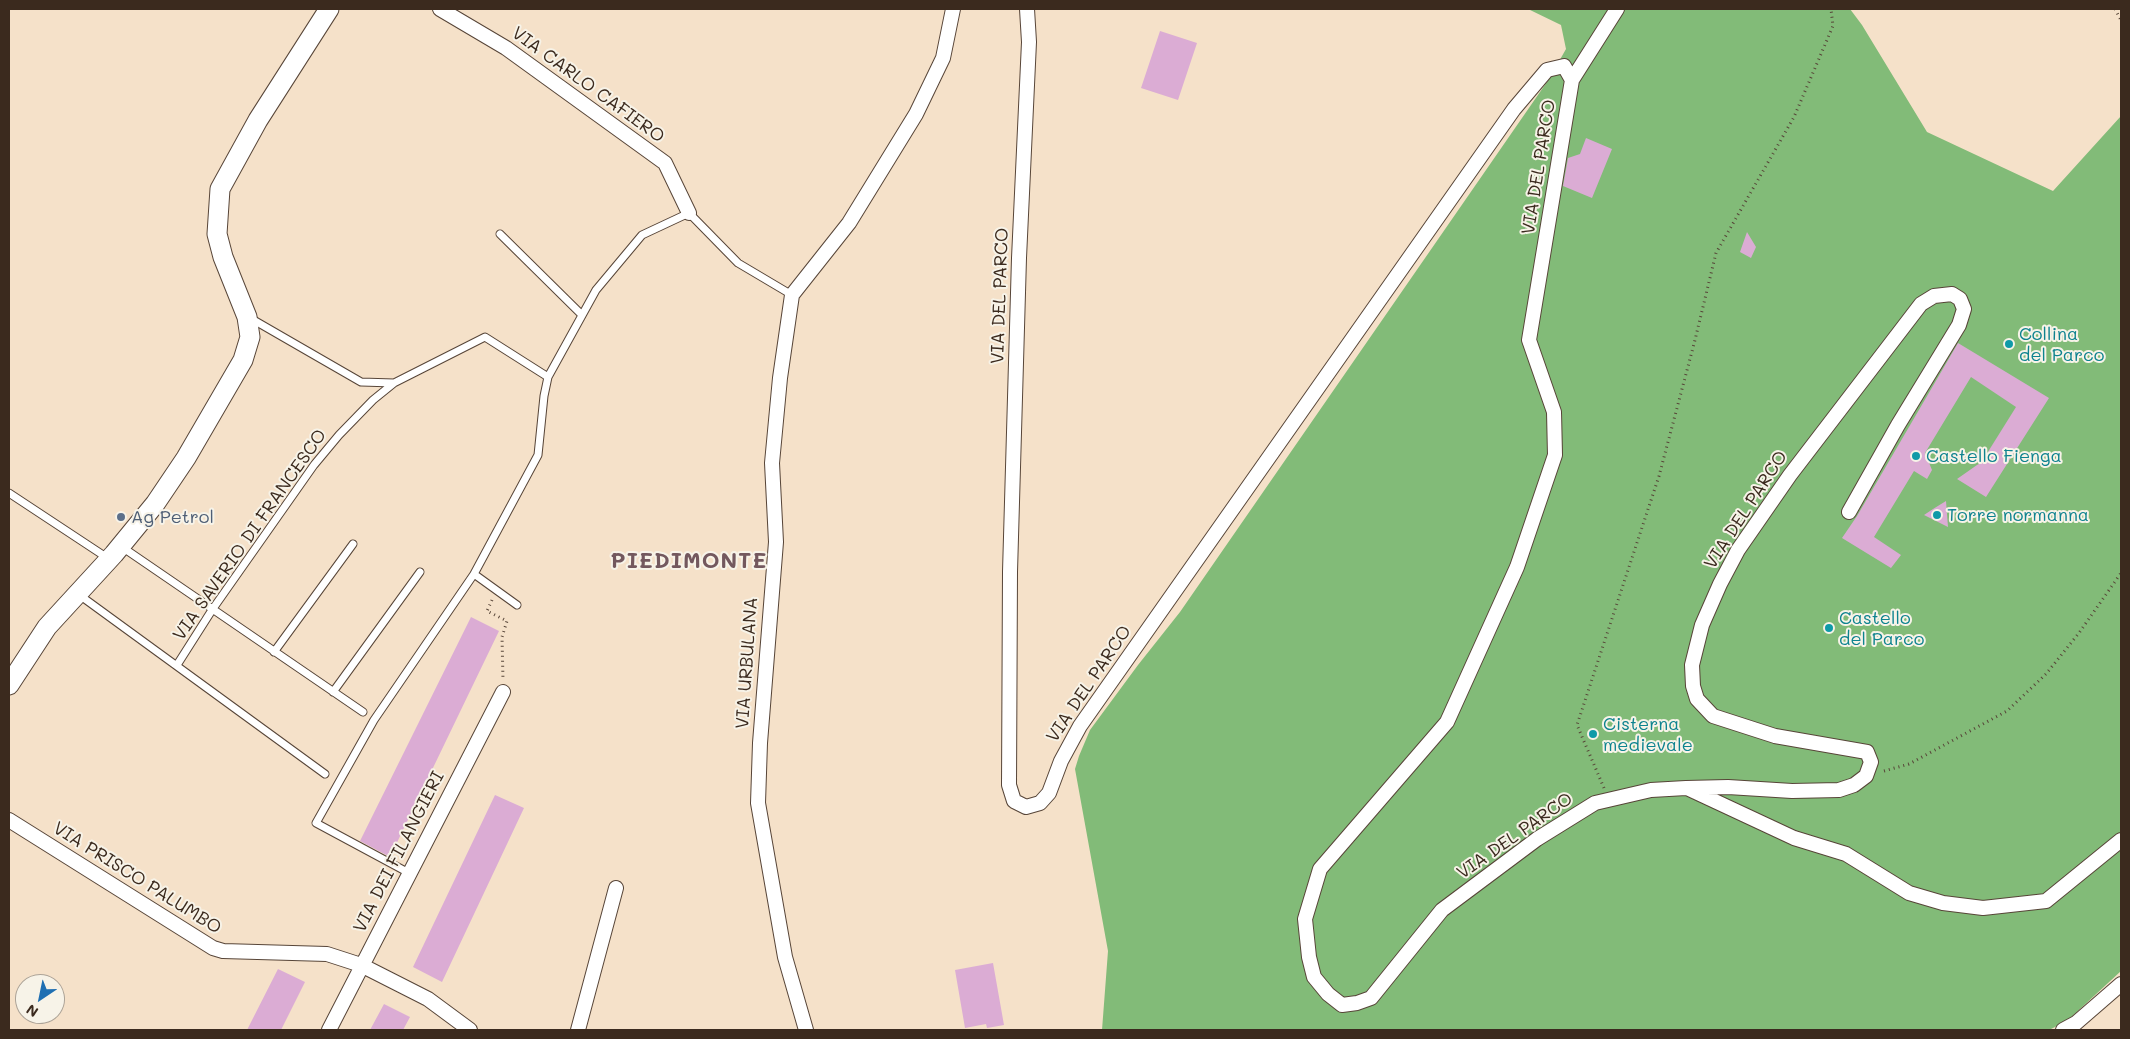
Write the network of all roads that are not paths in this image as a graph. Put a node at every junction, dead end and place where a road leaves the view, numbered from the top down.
1 (330, 9) edge
2 (440, 9) edge
3 (953, 9) edge
4 (1027, 9) edge
5 (1617, 9) edge
6 (1572, 80) junction
7 (689, 213) junction
8 (500, 234) dead end
9 (792, 295) junction
10 (582, 315) junction
11 (248, 317) junction
12 (548, 377) junction
13 (394, 383) junction
14 (9, 493) edge
15 (1849, 512) dead end
16 (353, 544) dead end
17 (115, 553) junction
18 (420, 572) dead end
19 (474, 574) junction
20 (78, 594) junction
21 (517, 605) dead end
22 (212, 610) junction
23 (274, 652) junction
24 (177, 665) junction
25 (9, 685) edge
26 (333, 692) junction
27 (503, 692) road end
28 (363, 712) dead end
29 (325, 774) dead end
30 (1686, 788) junction
31 (9, 820) edge
32 (2121, 840) edge
33 (409, 873) junction
34 (616, 888) dead end
35 (361, 965) junction
36 (2121, 984) edge
37 (329, 1030) edge
38 (470, 1030) edge
39 (578, 1030) edge
40 (806, 1030) edge
41 (2063, 1030) edge

1 - 11 main road
2 - 7 street, VIA CARLO CAFIERO
3 - 9 street
4 - 6 street, VIA DEL PARCO
5 - 6 street, VIA DEL PARCO
6 - 30 street, VIA DEL PARCO
7 - 9 lane
7 - 10 lane
8 - 10 lane
9 - 40 street, VIA URBULANA
10 - 12 lane
11 - 13 lane
11 - 17 main road
12 - 13 lane, VIA SAVERIO DI FRANCESCO
12 - 19 lane
13 - 22 lane, VIA SAVERIO DI FRANCESCO
14 - 17 lane
15 - 30 street, VIA DEL PARCO
16 - 23 lane
17 - 20 main road
17 - 22 lane
18 - 26 lane
19 - 21 lane
19 - 33 lane
20 - 24 lane
20 - 25 main road
22 - 23 lane
22 - 24 lane, VIA SAVERIO DI FRANCESCO
23 - 26 lane
24 - 29 lane
26 - 28 lane
27 - 33 street, VIA DEI FILANGIERI
30 - 32 street
31 - 35 street, VIA PRISCO PALUMBO
33 - 35 street, VIA DEI FILANGIERI
34 - 39 street
35 - 37 street, VIA DEI FILANGIERI
35 - 38 street, VIA PRISCO PALUMBO
36 - 41 street

